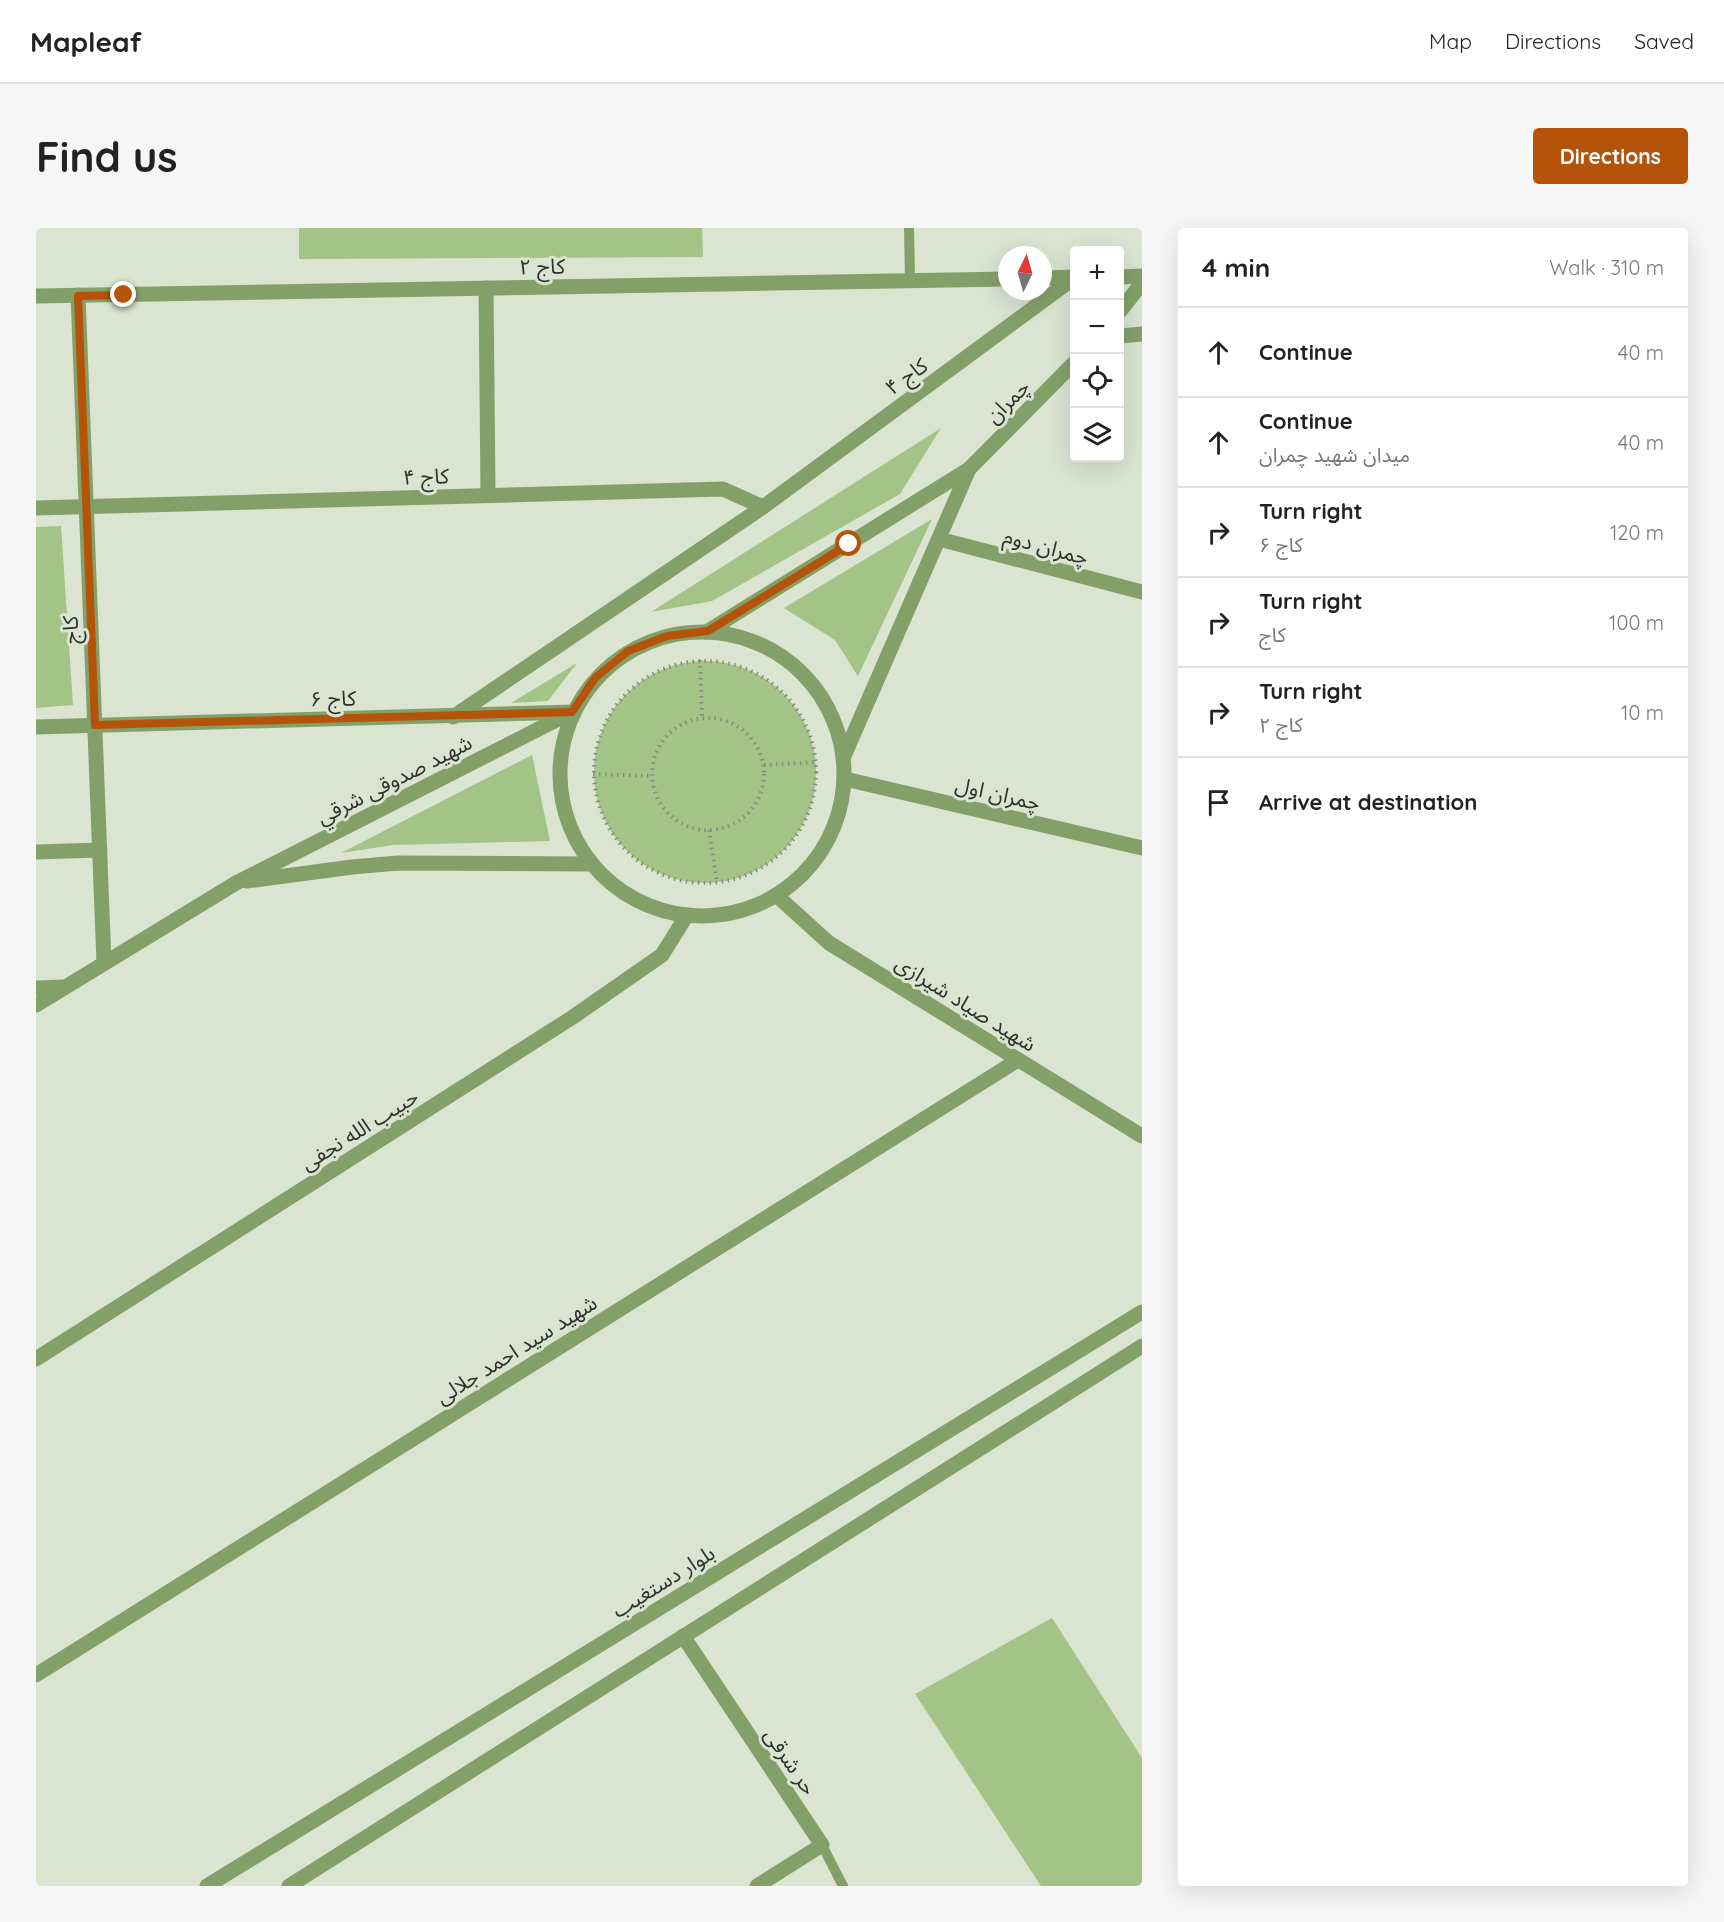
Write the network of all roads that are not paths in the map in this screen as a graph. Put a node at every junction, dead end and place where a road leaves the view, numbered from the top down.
1 (909, 228) edge
2 (1142, 276) edge
3 (1124, 277) edge
4 (1052, 278) edge
5 (1070, 278) edge
6 (998, 279) edge
7 (910, 280) junction
8 (1070, 281) edge
9 (1142, 283) edge
10 (486, 288) junction
11 (36, 296) edge
12 (78, 296) junction
13 (1124, 305) edge
14 (1142, 334) edge
15 (1124, 336) edge
16 (1070, 367) edge
17 (969, 469) junction
18 (488, 495) junction
19 (87, 506) junction
20 (763, 507) junction
21 (36, 508) edge
22 (939, 539) junction
23 (1142, 592) edge
24 (708, 631) junction
25 (572, 712) junction
26 (453, 717) junction
27 (95, 725) junction
28 (36, 727) edge
29 (844, 756) junction
30 (845, 779) junction
31 (1142, 848) edge
32 (99, 850) junction
33 (36, 852) edge
34 (591, 864) junction
35 (236, 883) junction
36 (776, 895) junction
37 (687, 915) junction
38 (104, 963) junction
39 (64, 987) junction
40 (36, 988) edge
41 (36, 1005) edge
42 (1018, 1060) junction
43 (1142, 1136) edge
44 (1142, 1312) edge
45 (1142, 1347) edge
46 (36, 1359) edge
47 (683, 1636) junction
48 (36, 1675) edge
49 (822, 1845) junction
50 (207, 1886) edge
51 (289, 1886) edge
52 (757, 1886) edge
53 (843, 1886) edge

1 - 7 lane
2 - 3 street
4 - 5 street
6 - 7 street, کاج ۲
7 - 10 street, کاج ۲
8 - 20 street, کاج ۴
9 - 13 street
10 - 12 street, کاج ۲
10 - 18 street
11 - 12 street, کاج ۲
12 - 19 street, کاج
14 - 15 street
16 - 17 street, چمران
17 - 22 street
17 - 24 street
18 - 19 street, کاج ۴
18 - 20 street, کاج ۴
19 - 21 street, کاج ۴
19 - 27 street, کاج
20 - 26 street, کاج ۴
22 - 23 street, چمران دوم
22 - 29 street
24 - 25 street
24 - 29 street
25 - 26 street, کاج ۶
25 - 34 street
25 - 35 street, شهید صدوقی شرقي
26 - 27 street, کاج ۶
27 - 28 street, کاج ۶
27 - 32 street, کاج
29 - 30 street
30 - 31 street, چمران اول
30 - 36 street
32 - 33 street
32 - 38 street, کاج
34 - 35 street, شهید صدوقی شرقي
34 - 37 street
35 - 38 street, شهید صدوقی شرقي
36 - 37 street
36 - 42 street, شهید صیاد شیرازی
37 - 46 street, حبیب الله نجفی
38 - 39 street, شهید صدوقی شرقي
39 - 40 street
39 - 41 street, شهید صدوقی شرقي
42 - 43 street, شهید صیاد شیرازی
42 - 48 street, شهید سید احمد جلالی
44 - 50 street, بلوار دستغیب
45 - 47 street
47 - 49 street, حر شرقی
47 - 51 street
49 - 52 street
49 - 53 lane

